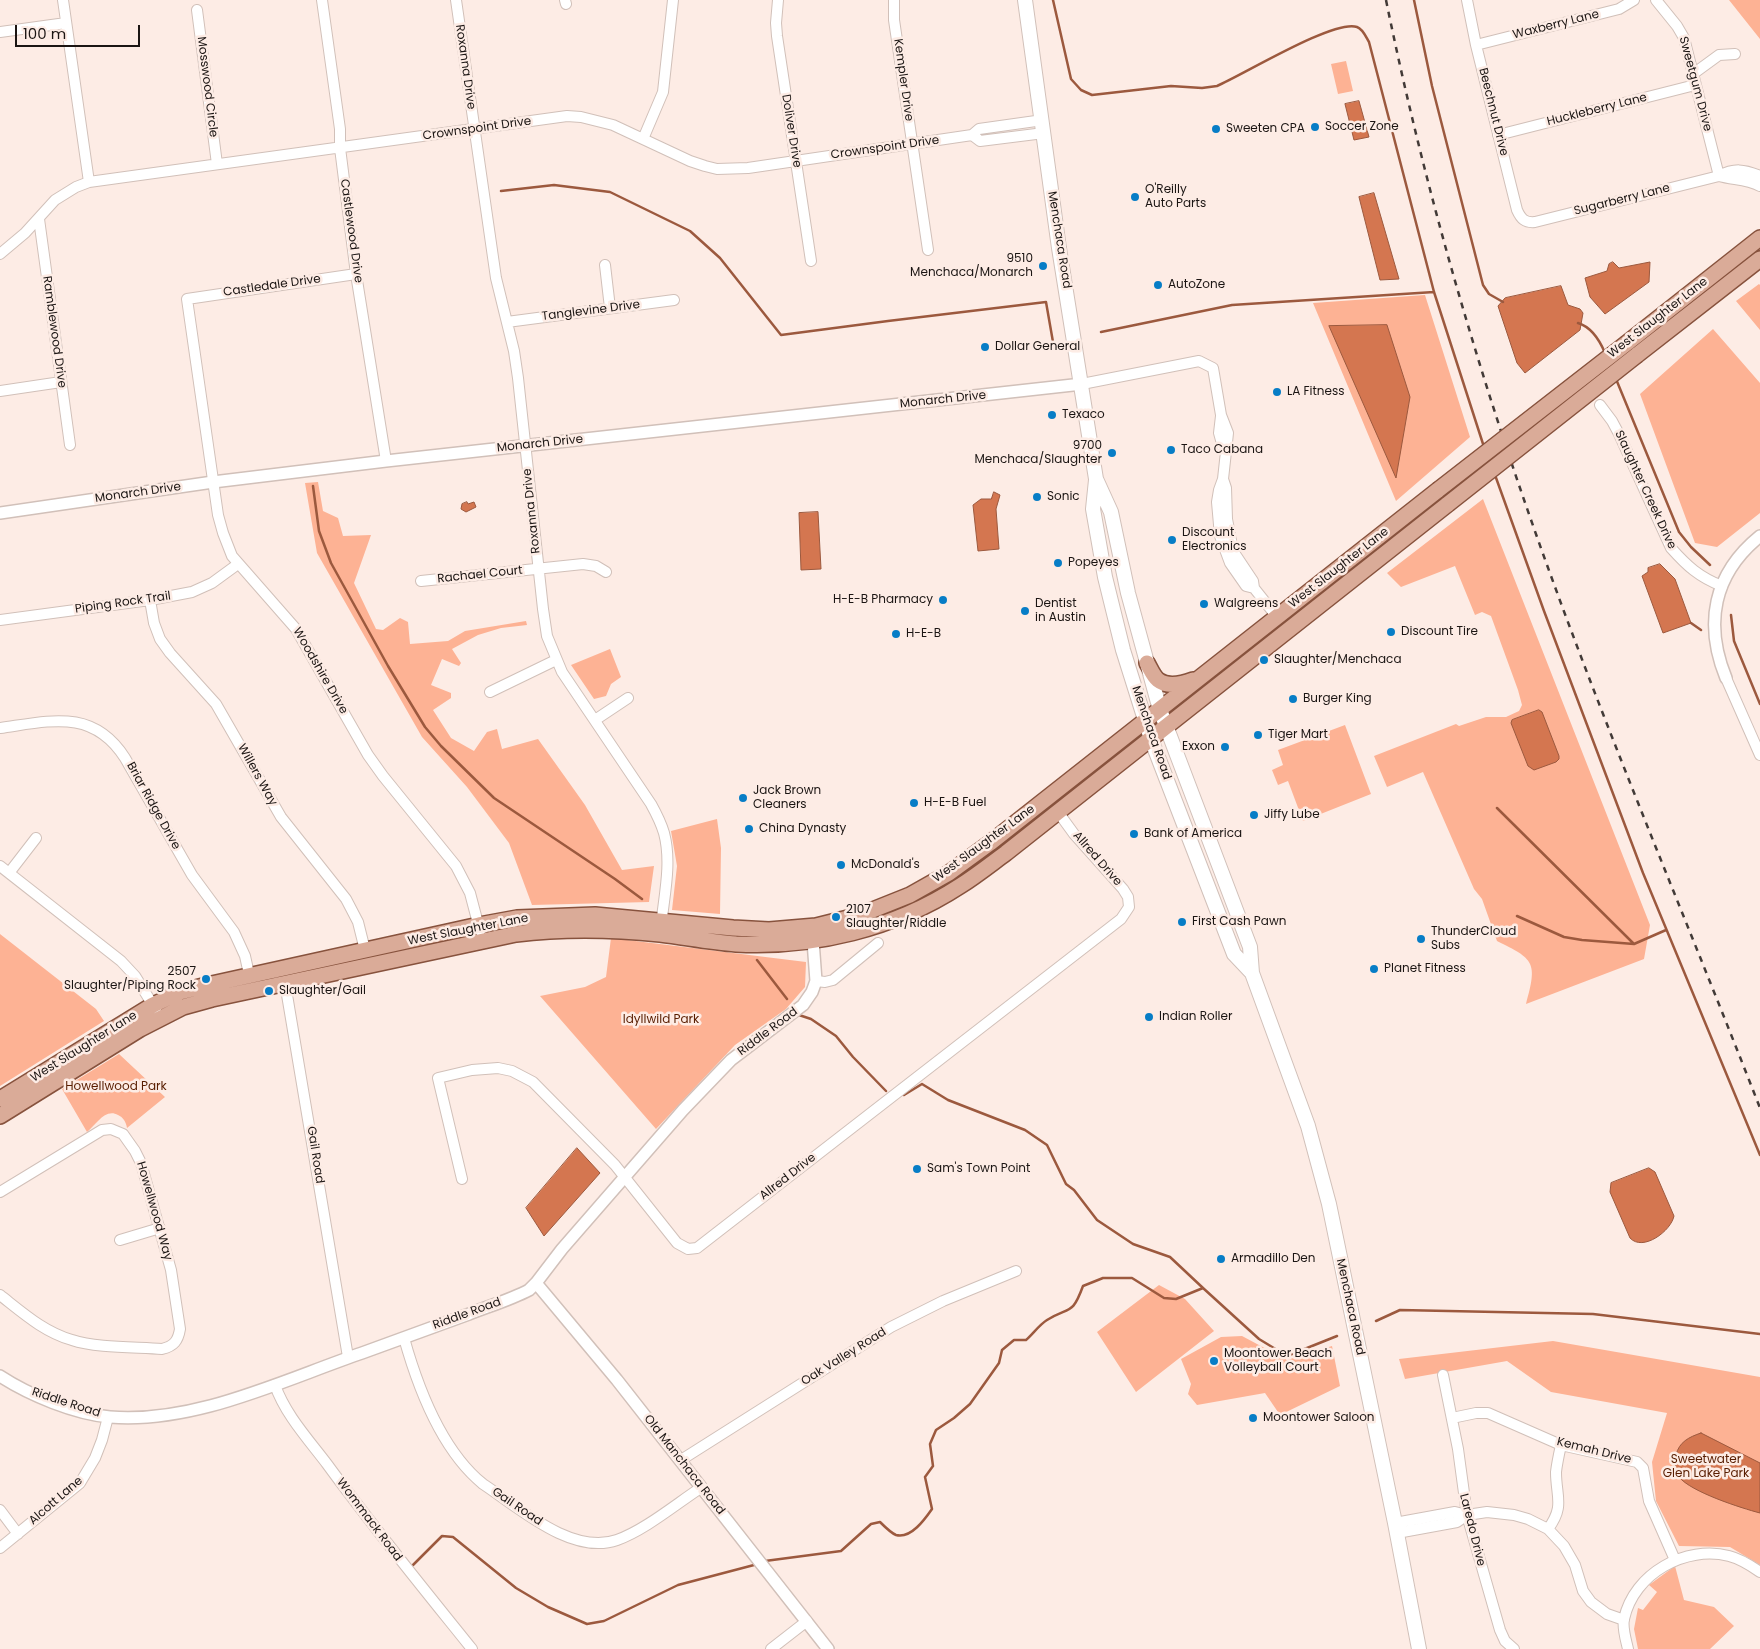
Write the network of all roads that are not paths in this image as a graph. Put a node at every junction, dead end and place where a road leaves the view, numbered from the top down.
1 (63, 0) edge
2 (322, 0) edge
3 (456, 0) edge
4 (673, 0) edge
5 (778, 0) edge
6 (894, 0) edge
7 (1025, 0) edge
8 (1467, 0) edge
9 (1634, 0) edge
10 (1656, 0) edge
11 (197, 10) dead end
12 (66, 23) junction
13 (0, 32) edge
14 (1476, 45) junction
15 (1735, 54) dead end
16 (1693, 74) junction
17 (1695, 84) junction
18 (1043, 126) junction
19 (474, 129) junction
20 (1498, 135) junction
21 (643, 140) junction
22 (912, 143) junction
23 (340, 148) junction
24 (796, 161) junction
25 (217, 164) junction
26 (1719, 176) junction
27 (1760, 176) edge
28 (89, 182) junction
29 (1760, 186) edge
30 (39, 219) junction
31 (1525, 221) joint
32 (1760, 238) edge
33 (928, 250) dead end
34 (0, 254) edge
35 (1760, 259) edge
36 (811, 261) dead end
37 (605, 265) dead end
38 (356, 274) junction
39 (187, 299) joint
40 (674, 300) dead end
41 (610, 308) junction
42 (507, 322) junction
43 (1632, 349) junction
44 (61, 382) junction
45 (1082, 384) junction
46 (0, 391) edge
47 (1600, 405) dead end
48 (70, 445) dead end
49 (525, 446) junction
50 (386, 460) junction
51 (1096, 479) junction
52 (214, 482) junction
53 (0, 513) edge
54 (1760, 536) edge
55 (238, 564) junction
56 (539, 568) junction
57 (606, 572) dead end
58 (421, 581) dead end
59 (1722, 586) junction
60 (150, 600) junction
61 (1277, 617) junction
62 (0, 620) edge
63 (556, 660) junction
64 (1147, 663) junction
65 (1199, 678) junction
66 (1726, 678) joint
67 (490, 692) dead end
68 (628, 698) dead end
69 (1160, 710) junction
70 (595, 720) junction
71 (1145, 721) junction
72 (0, 728) edge
73 (1165, 728) junction
74 (1151, 739) junction
75 (1760, 755) edge
76 (1058, 812) junction
77 (36, 838) dead end
78 (990, 843) junction
79 (0, 866) edge
80 (980, 872) junction
81 (9, 873) junction
82 (661, 927) junction
83 (481, 932) junction
84 (814, 934) junction
85 (878, 942) dead end
86 (365, 950) junction
87 (1252, 973) junction
88 (249, 974) junction
89 (816, 981) junction
90 (285, 983) junction
91 (157, 1011) junction
92 (0, 1099) edge
93 (0, 1116) edge
94 (624, 1177) junction
95 (462, 1179) dead end
96 (0, 1192) edge
97 (160, 1228) junction
98 (120, 1240) dead end
99 (1016, 1271) dead end
100 (536, 1284) junction
101 (0, 1295) edge
102 (404, 1338) junction
103 (348, 1357) junction
104 (1443, 1375) dead end
105 (0, 1376) edge
106 (275, 1385) junction
107 (108, 1417) junction
108 (1452, 1418) junction
109 (1561, 1445) junction
110 (681, 1460) junction
111 (702, 1487) junction
112 (0, 1510) edge
113 (1466, 1515) junction
114 (1396, 1528) junction
115 (1548, 1529) junction
116 (18, 1534) junction
117 (0, 1548) edge
118 (1675, 1560) junction
119 (1760, 1572) edge
120 (1624, 1620) junction
121 (807, 1621) junction
122 (472, 1649) edge
123 (771, 1649) edge
124 (828, 1649) edge
125 (1419, 1649) edge
126 (1514, 1649) edge
127 (1628, 1649) edge

1 - 12 street
2 - 23 street, Castlewood Drive
3 - 19 street, Roxanna Drive
4 - 21 street
5 - 24 street, Doliver Drive
6 - 22 street, Kempler Drive
7 - 18 main road, Menchaca Road
8 - 14 street, Beechnut Drive
9 - 14 street, Waxberry Lane
10 - 16 street, Sweetgum Drive
11 - 25 street, Mosswood Circle
12 - 13 street
12 - 28 street
14 - 20 street, Beechnut Drive
15 - 16 street
16 - 17 street, Sweetgum Drive
17 - 20 street, Huckleberry Lane
17 - 26 street, Sweetgum Drive
18 - 22 street, Crownspoint Drive
18 - 45 main road, Menchaca Road
19 - 21 street, Crownspoint Drive
19 - 23 street, Crownspoint Drive
19 - 42 street, Roxanna Drive
20 - 31 street, Beechnut Drive
21 - 24 street, Crownspoint Drive
22 - 24 street, Crownspoint Drive
22 - 33 street, Kempler Drive
23 - 25 street, Crownspoint Drive
23 - 38 street, Castlewood Drive
24 - 36 street, Doliver Drive
25 - 28 street, Crownspoint Drive
26 - 27 street, Sugarberry Lane
26 - 29 street, Sugarberry Lane
26 - 31 street, Sugarberry Lane
28 - 30 street, Crownspoint Drive
30 - 34 street, Crownspoint Drive
30 - 44 street, Ramblewood Drive
32 - 43 main road, West Slaughter Lane
35 - 43 main road, West Slaughter Lane
37 - 41 street
38 - 39 street, Castledale Drive
38 - 50 street, Castlewood Drive
39 - 52 street, Woodshire Drive
40 - 41 street, Tanglevine Drive
41 - 42 street, Tanglevine Drive
42 - 49 street, Roxanna Drive
43 - 61 main road, West Slaughter Lane, bridge
43 - 73 main road, West Slaughter Lane, bridge
44 - 46 street
44 - 48 street, Ramblewood Drive
45 - 49 street, Monarch Drive
45 - 51 main road, Menchaca Road
45 - 61 street
47 - 59 street, Slaughter Creek Drive
49 - 50 street, Monarch Drive
49 - 56 street, Roxanna Drive
50 - 52 street, Monarch Drive
51 - 64 main road, Menchaca Road
51 - 71 main road, Menchaca Road
52 - 53 street, Monarch Drive
52 - 55 street, Woodshire Drive
54 - 59 street
55 - 60 street, Piping Rock Trail
55 - 83 street, Woodshire Drive
56 - 57 street, Rachael Court
56 - 58 street, Rachael Court
56 - 63 street, Roxanna Drive
59 - 66 street
60 - 62 street, Piping Rock Trail
60 - 86 street, Willers Way
61 - 65 main road, West Slaughter Lane
63 - 67 street
63 - 70 street, Roxanna Drive
64 - 65 main road
64 - 69 main road, Menchaca Road
65 - 69 main road, West Slaughter Lane
66 - 75 street
68 - 70 street
69 - 71 main road, West Slaughter Lane
69 - 73 main road, Menchaca Road
70 - 82 street, Roxanna Drive
71 - 74 main road, Menchaca Road
71 - 78 main road, West Slaughter Lane
72 - 88 street, Briar Ridge Drive
73 - 74 main road, West Slaughter Lane
73 - 87 main road, Menchaca Road
74 - 76 main road, West Slaughter Lane
74 - 87 main road, Menchaca Road
76 - 80 main road, West Slaughter Lane
76 - 94 street, Allred Drive
77 - 81 street
78 - 80 main road
78 - 84 main road, West Slaughter Lane
79 - 81 street
80 - 84 main road, West Slaughter Lane
81 - 91 street
82 - 83 main road, West Slaughter Lane
82 - 84 main road, West Slaughter Lane
83 - 86 main road, West Slaughter Lane
83 - 90 main road, West Slaughter Lane
84 - 89 street
85 - 89 street
86 - 88 main road, West Slaughter Lane
87 - 114 main road, Menchaca Road
88 - 91 main road, West Slaughter Lane
89 - 94 street, Riddle Road
90 - 91 main road, West Slaughter Lane
90 - 103 street, Gail Road
91 - 92 main road, West Slaughter Lane
91 - 93 main road, West Slaughter Lane
94 - 95 street, Allred Drive
94 - 100 street, Riddle Road
96 - 97 street, Howellwood Way
97 - 98 street
97 - 101 street, Howellwood Way
99 - 110 street, Oak Valley Road
100 - 102 street, Riddle Road
100 - 110 street, Old Manchaca Road
102 - 103 street, Riddle Road
102 - 111 street, Gail Road
103 - 106 street, Riddle Road
104 - 108 street, Laredo Drive
105 - 107 street, Riddle Road
106 - 107 street, Riddle Road
106 - 122 street, Wommack Road
107 - 116 street, Alcott Lane
108 - 109 street, Kemah Drive
108 - 113 street, Laredo Drive
109 - 115 street
109 - 118 street, Kemah Drive
110 - 111 street, Old Manchaca Road
111 - 121 street, Old Manchaca Road
112 - 116 street
113 - 114 street
113 - 115 street
113 - 126 street, Laredo Drive
114 - 125 main road, Menchaca Road
115 - 120 street
116 - 117 street, Alcott Lane
118 - 119 street
118 - 120 street
120 - 127 street
121 - 123 street
121 - 124 street, Old Manchaca Road

